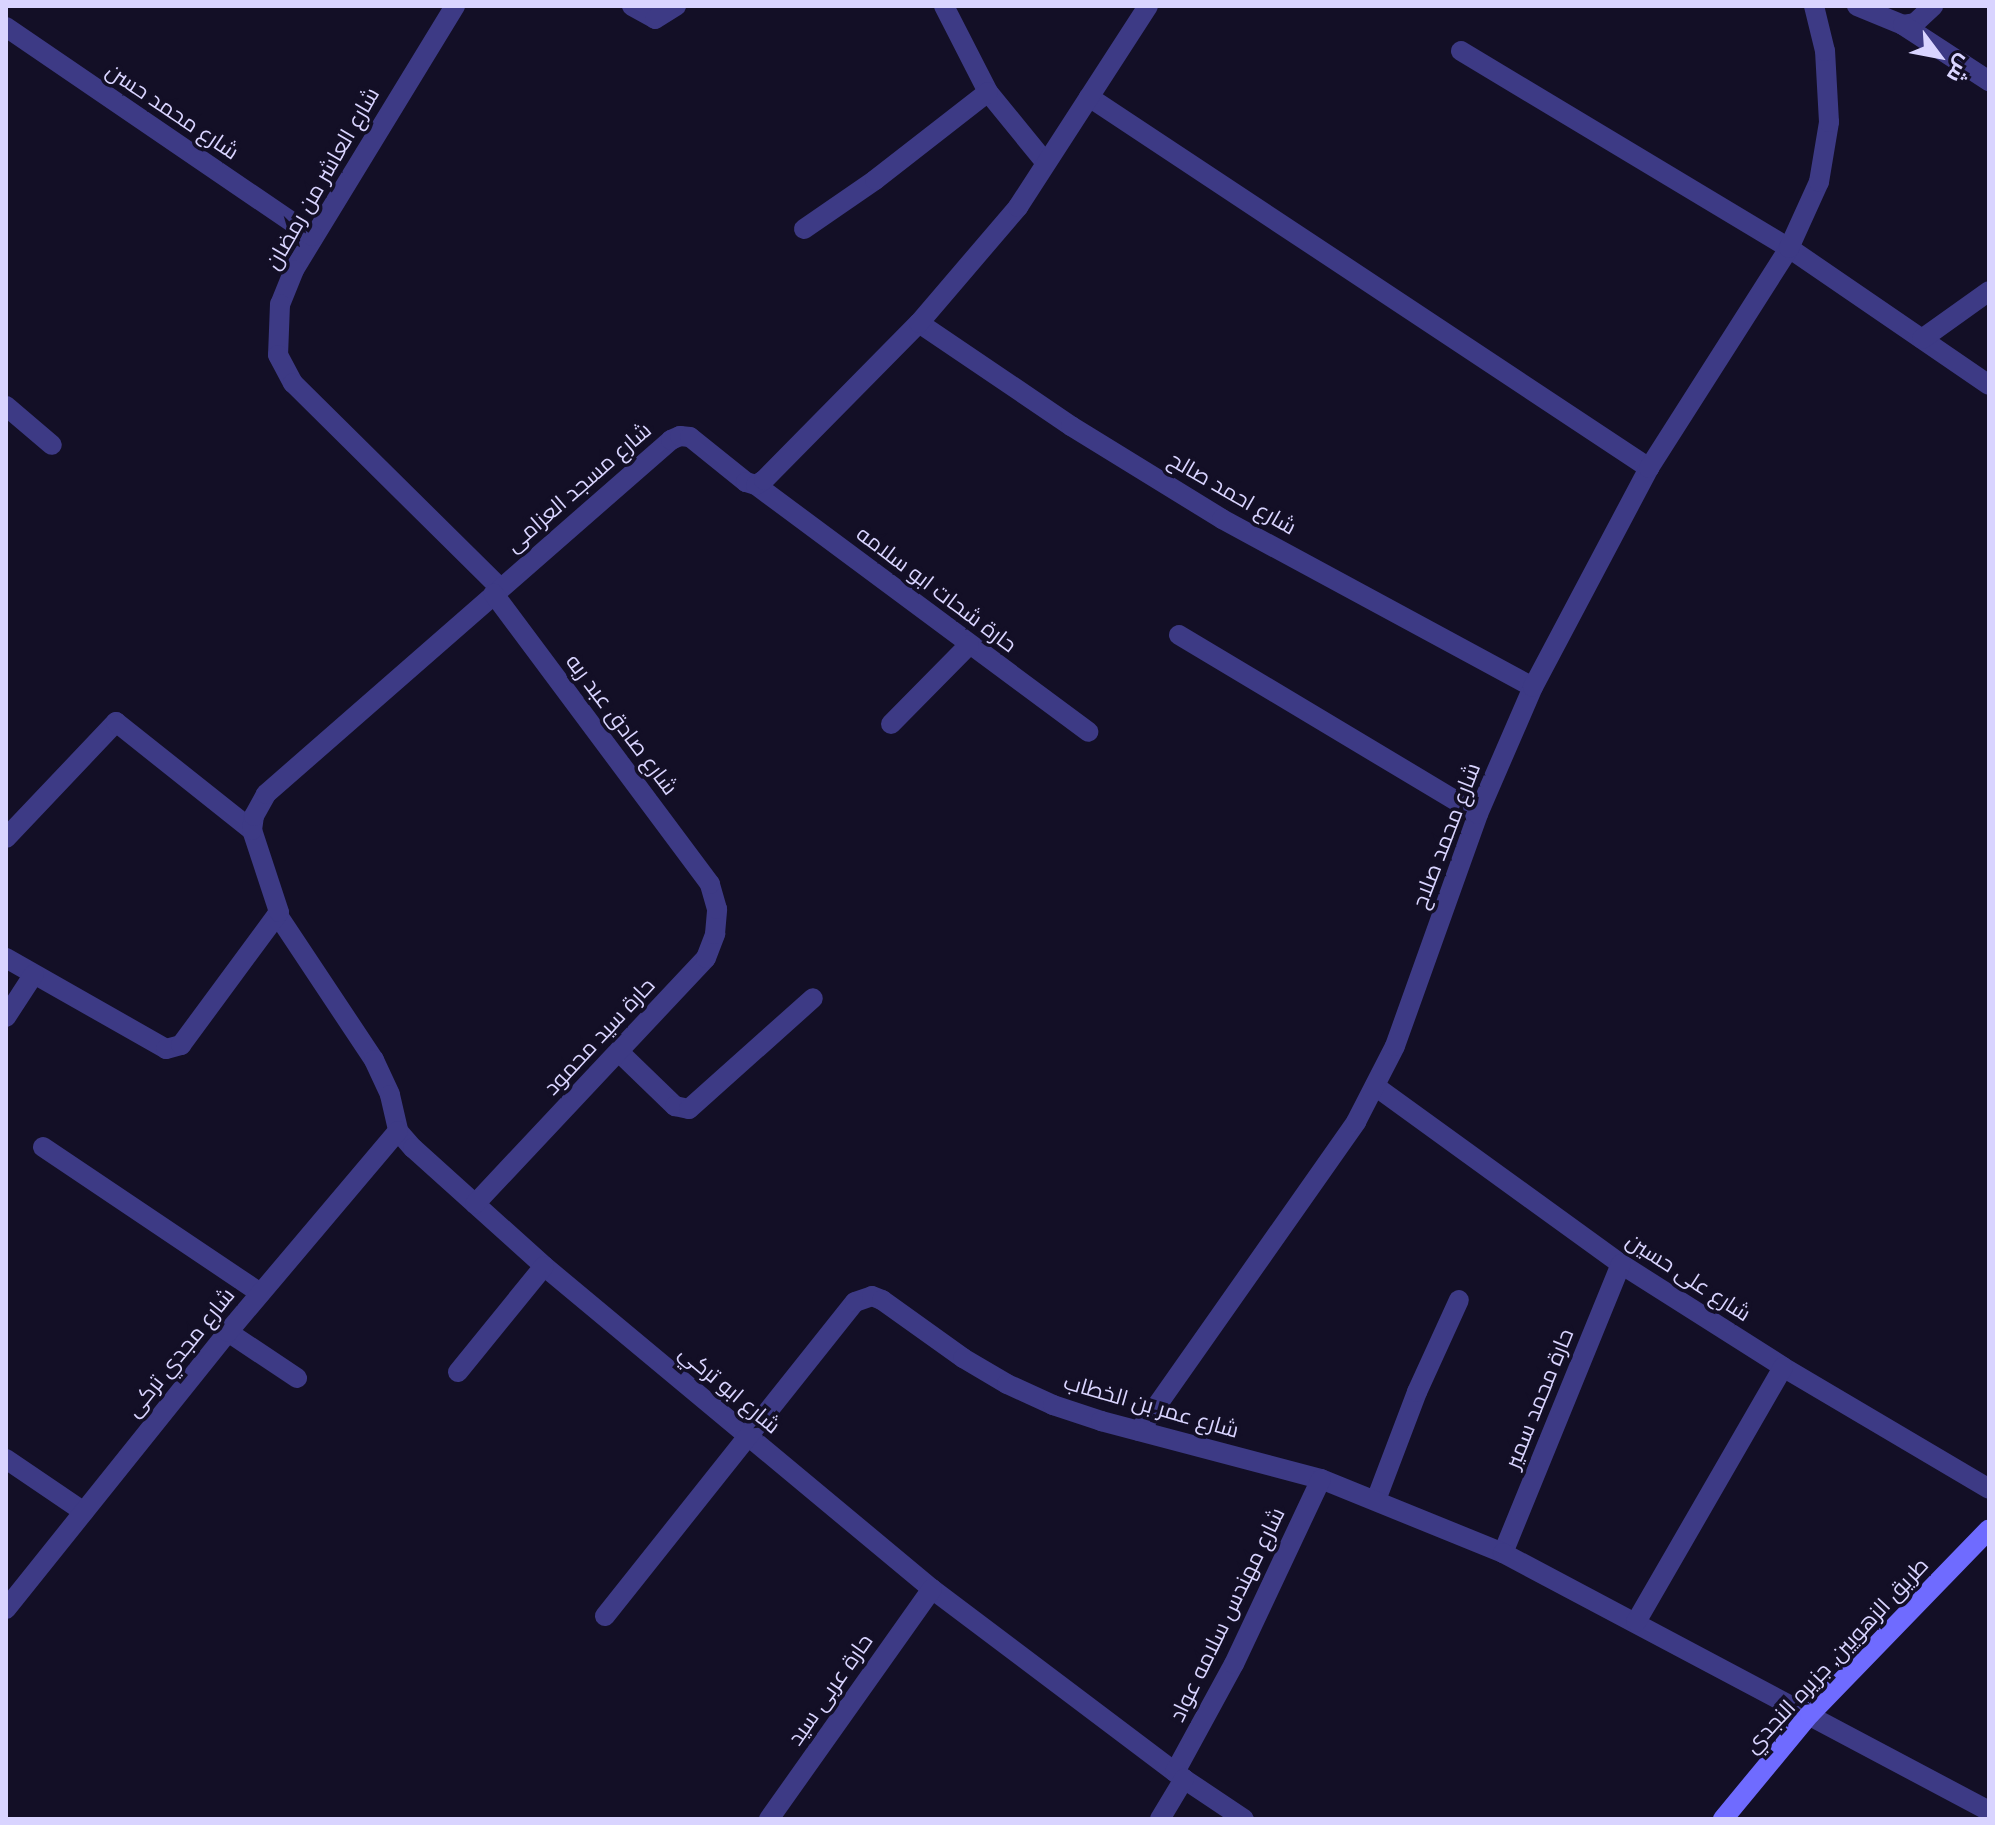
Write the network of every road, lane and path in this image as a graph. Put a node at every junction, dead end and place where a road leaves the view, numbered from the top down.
1 (455, 6) edge
2 (632, 6) edge
3 (676, 6) edge
4 (944, 6) edge
5 (1148, 6) edge
6 (1814, 6) edge
7 (1857, 6) edge
8 (1933, 6) edge
9 (1903, 25) junction
10 (6, 27) edge
11 (1461, 51) dead end
12 (1989, 81) edge
13 (988, 92) junction
14 (1089, 97) junction
15 (1045, 162) junction
16 (804, 229) dead end
17 (312, 236) junction
18 (1789, 248) junction
19 (1989, 291) edge
20 (919, 323) junction
21 (1922, 339) junction
22 (1989, 385) edge
23 (6, 406) edge
24 (52, 445) dead end
25 (1649, 468) junction
26 (756, 485) junction
27 (497, 591) junction
28 (1179, 635) dead end
29 (969, 645) junction
30 (1533, 687) junction
31 (891, 724) dead end
32 (1088, 732) dead end
33 (1478, 814) junction
34 (252, 830) junction
35 (6, 838) edge
36 (710, 884) joint
37 (277, 914) junction
38 (6, 958) edge
39 (34, 974) junction
40 (813, 998) dead end
41 (6, 1017) edge
42 (619, 1052) junction
43 (1375, 1086) junction
44 (398, 1131) junction
45 (43, 1147) dead end
46 (475, 1204) junction
47 (1621, 1264) junction
48 (544, 1266) junction
49 (260, 1293) junction
50 (1459, 1300) dead end
51 (228, 1332) junction
52 (1783, 1367) junction
53 (458, 1372) dead end
54 (297, 1378) dead end
55 (1139, 1431) junction
56 (749, 1437) junction
57 (6, 1459) edge
58 (1321, 1479) junction
59 (1989, 1489) edge
60 (1376, 1500) junction
61 (84, 1512) junction
62 (1989, 1529) edge
63 (1503, 1553) junction
64 (932, 1589) junction
65 (6, 1609) edge
66 (605, 1616) dead end
67 (1636, 1622) junction
68 (1810, 1714) junction
69 (1180, 1776) junction
70 (1989, 1811) edge
71 (769, 1819) edge
72 (1160, 1819) edge
73 (1244, 1819) edge
74 (1723, 1819) edge

1 - 17 street, شارع العاشر من رمضان
2 - 3 street
4 - 13 street
5 - 14 street
6 - 18 street, شارع محمد صلاح
7 - 9 street
8 - 9 street
9 - 12 street
10 - 17 street, شارع محمد حسن
11 - 18 street
13 - 15 street
13 - 16 street
14 - 15 street
14 - 25 street
15 - 20 street
17 - 27 street, شارع العاشر من رمضان
18 - 21 street
18 - 25 street, شارع محمد صلاح
19 - 21 street
20 - 26 street
20 - 30 street, شارع احمد صالح
21 - 22 street
23 - 24 street
25 - 30 street, شارع محمد صلاح
26 - 27 street, شارع مسجد العزامى
26 - 29 street, حارة شحات ابو سلامه
27 - 34 street, شارع مسجد العزامى
27 - 36 street, شارع صادق عبد ربه
28 - 33 street
29 - 31 street
29 - 32 street, حارة شحات ابو سلامه
30 - 33 street, شارع محمد صلاح
33 - 43 street, شارع محمد صلاح
34 - 35 street
34 - 37 street
36 - 42 street, حارة سيد محمود
37 - 39 street
37 - 44 street
38 - 39 street
39 - 41 street
40 - 42 street
42 - 46 street, حارة سيد محمود
43 - 47 street, شارع على حسين
43 - 55 street, شارع محمد صلاح
44 - 46 street, شارع ابو تركي
44 - 49 street, شارع مجدي تركى
45 - 49 street
46 - 48 street, شارع ابو تركي
47 - 52 street, شارع على حسين
47 - 63 street, حارة محمد سمير
48 - 53 street
48 - 56 street, شارع ابو تركي
49 - 51 street, شارع مجدي تركى
50 - 60 street
51 - 54 street
51 - 61 street, شارع مجدي تركى
52 - 59 street, شارع على حسين
52 - 67 street
55 - 56 street, شارع عمر بن الخطاب
55 - 58 street, شارع عمر بن الخطاب
56 - 64 street, شارع ابو تركي
56 - 66 street, شارع عمر بن الخطاب
57 - 61 street
58 - 60 street, شارع عمر بن الخطاب
58 - 69 street, شارع مهندس سلامه عواد
60 - 63 street, شارع عمر بن الخطاب
61 - 65 street, شارع مجدي تركى
62 - 68 street, طريق الزهويين, جزيره النجدي
63 - 67 street, شارع عمر بن الخطاب
64 - 69 street, شارع ابو تركي
64 - 71 street, حارة عربى سيد
67 - 68 street, شارع عمر بن الخطاب
68 - 70 street, شارع عمر بن الخطاب
68 - 74 street, طريق الزهويين, جزيره النجدي
69 - 72 street, شارع مهندس سلامه عواد
69 - 73 street, شارع ابو تركي

